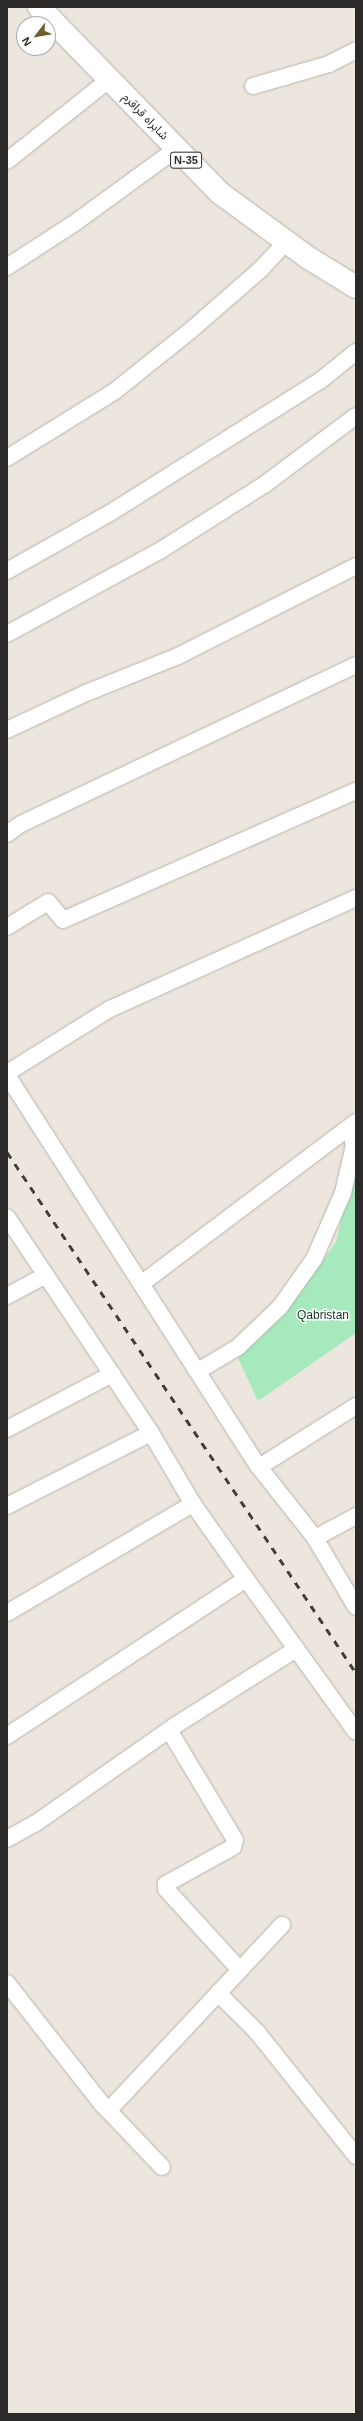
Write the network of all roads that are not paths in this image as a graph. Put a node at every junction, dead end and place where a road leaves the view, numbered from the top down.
1 (39, 7) edge
2 (356, 50) edge
3 (109, 80) junction
4 (253, 86) dead end
5 (176, 149) junction
6 (7, 161) edge
7 (286, 242) junction
8 (7, 267) edge
9 (356, 286) edge
10 (356, 352) edge
11 (356, 416) edge
12 (7, 458) edge
13 (356, 566) edge
14 (7, 571) edge
15 (7, 634) edge
16 (356, 665) edge
17 (7, 730) edge
18 (356, 791) edge
19 (7, 834) edge
20 (356, 898) edge
21 (7, 927) edge
22 (7, 1074) edge
23 (353, 1125) edge
24 (7, 1217) edge
25 (46, 1275) junction
26 (141, 1284) junction
27 (7, 1296) edge
28 (198, 1371) junction
29 (112, 1374) junction
30 (356, 1406) edge
31 (7, 1429) edge
32 (151, 1433) junction
33 (259, 1467) junction
34 (193, 1504) junction
35 (7, 1506) edge
36 (356, 1516) edge
37 (315, 1538) junction
38 (246, 1579) junction
39 (356, 1607) edge
40 (7, 1613) edge
41 (296, 1649) junction
42 (169, 1730) junction
43 (356, 1732) edge
44 (7, 1736) edge
45 (7, 1840) edge
46 (282, 1925) dead end
47 (239, 1969) junction
48 (7, 1984) edge
49 (218, 1993) junction
50 (108, 2110) junction
51 (356, 2156) edge
52 (162, 2167) dead end

1 - 3 highway, شاہراہ قراقرم / N-35
2 - 4 street
3 - 5 highway, شاہراہ قراقرم / N-35
3 - 6 street
5 - 7 highway, شاہراہ قراقرم / N-35
5 - 8 street
7 - 9 highway, شاہراہ قراقرم / N-35
7 - 12 street
10 - 14 street
11 - 15 street
13 - 17 street
16 - 19 street
18 - 21 street
20 - 22 street
22 - 26 street
23 - 26 street
23 - 28 street
24 - 25 street
25 - 27 street
25 - 29 street
26 - 28 street
28 - 33 street
29 - 31 street
29 - 32 street
30 - 33 street
32 - 34 street
32 - 35 street
33 - 37 street
34 - 38 street
34 - 40 street
36 - 37 street
37 - 39 street
38 - 41 street
38 - 44 street
41 - 42 street
41 - 43 street
42 - 45 street
42 - 47 street
46 - 47 street
47 - 49 street
48 - 50 street
49 - 50 street
49 - 51 street
50 - 52 street

